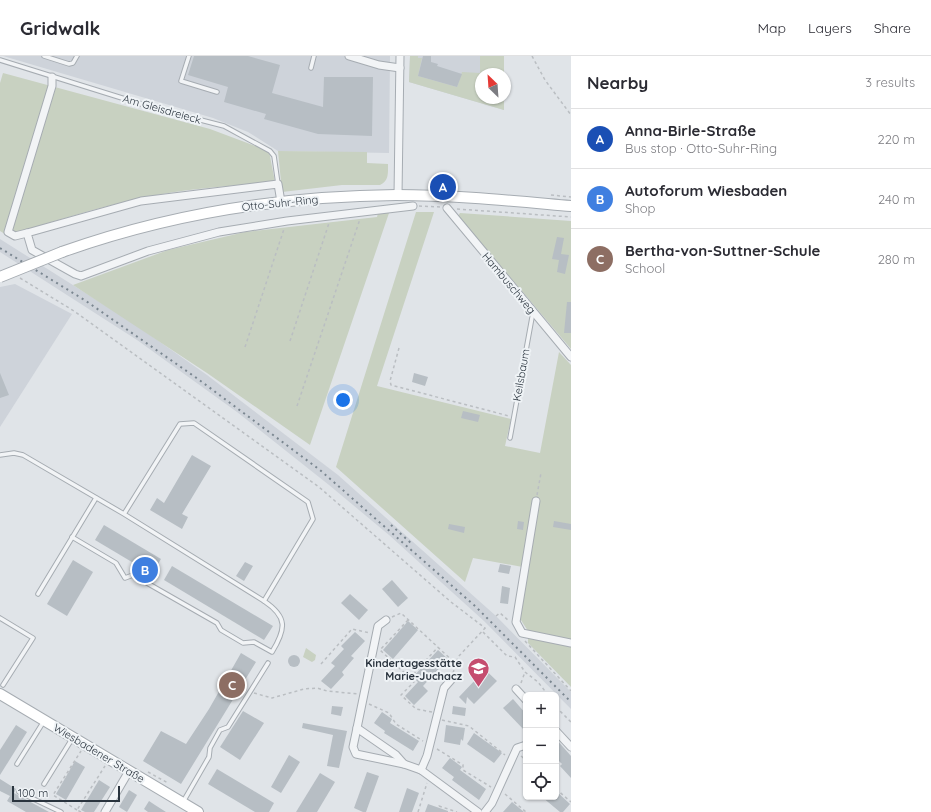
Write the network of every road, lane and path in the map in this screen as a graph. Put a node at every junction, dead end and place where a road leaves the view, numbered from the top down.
1 (44, 56) edge
2 (77, 56) edge
3 (189, 56) edge
4 (314, 56) edge
5 (349, 56) edge
6 (400, 56) edge
7 (532, 56) edge
8 (0, 60) edge
9 (311, 68) dead end
10 (400, 68) junction
11 (52, 77) junction
12 (217, 92) dead end
13 (571, 115) edge
14 (278, 184) junction
15 (398, 195) junction
16 (281, 202) junction
17 (413, 206) joint
18 (571, 206) edge
19 (447, 208) junction
20 (362, 212) junction
21 (332, 215) junction
22 (571, 217) edge
23 (287, 221) junction
24 (27, 233) junction
25 (0, 277) edge
26 (20, 278) dead end
27 (533, 312) junction
28 (290, 341) dead end
29 (246, 347) dead end
30 (400, 348) dead end
31 (571, 357) edge
32 (297, 406) dead end
33 (514, 417) junction
34 (510, 438) dead end
35 (0, 455) edge
36 (541, 473) dead end
37 (96, 498) junction
38 (536, 501) joint
39 (124, 514) junction
40 (72, 537) junction
41 (38, 594) dead end
42 (264, 601) junction
43 (0, 618) edge
44 (386, 620) joint
45 (408, 620) junction
46 (487, 626) dead end
47 (485, 628) junction
48 (483, 632) junction
49 (522, 633) junction
50 (376, 635) junction
51 (571, 643) edge
52 (438, 647) junction
53 (268, 663) dead end
54 (321, 664) dead end
55 (456, 664) junction
56 (525, 672) junction
57 (410, 678) junction
58 (450, 680) joint
59 (1, 689) edge
60 (249, 690) junction
61 (571, 691) edge
62 (546, 692) edge
63 (364, 694) junction
64 (521, 695) edge
65 (559, 710) edge
66 (437, 716) junction
67 (44, 720) junction
68 (571, 722) edge
69 (357, 728) junction
70 (559, 734) edge
71 (73, 738) junction
72 (85, 745) junction
73 (523, 746) edge
74 (571, 747) edge
75 (109, 759) junction
76 (512, 760) junction
77 (17, 764) dead end
78 (404, 764) junction
79 (421, 770) junction
80 (129, 771) junction
81 (430, 776) junction
82 (44, 784) dead end
83 (499, 789) junction
84 (19, 792) dead end
85 (559, 792) edge
86 (182, 802) junction
87 (571, 802) edge
88 (77, 810) junction
89 (61, 812) edge
90 (81, 812) edge
91 (105, 812) edge
92 (198, 812) edge
93 (418, 812) edge
94 (438, 812) edge
95 (457, 812) edge
96 (478, 812) edge
97 (485, 812) edge
98 (526, 812) edge

1 - 2 lane
3 - 12 lane
4 - 9 lane
5 - 10 street
6 - 10 street
7 - 13 path
8 - 11 lane, Am Gleisdreieck
10 - 15 street
11 - 14 lane, Am Gleisdreieck
11 - 24 street
14 - 16 street, Am Gleisdreieck
14 - 24 street
15 - 16 street, Otto-Suhr-Ring
15 - 18 street, Otto-Suhr-Ring
16 - 25 street, Otto-Suhr-Ring, bridge
17 - 19 path
17 - 20 street
19 - 22 path
19 - 27 street, Hambuschweg
20 - 21 street
20 - 32 path
21 - 23 street
21 - 28 path
23 - 24 street
23 - 29 path
26 - 47 path
27 - 31 street, Hambuschweg
27 - 33 lane, Keilsbaum
30 - 33 path
33 - 34 lane, Keilsbaum
35 - 37 lane
36 - 38 path
37 - 39 lane
37 - 40 lane
38 - 49 street
39 - 42 lane
39 - 42 lane
40 - 41 lane
40 - 42 lane
43 - 59 lane
44 - 45 path
44 - 50 street
45 - 52 path
45 - 57 path
46 - 47 path
47 - 48 path
48 - 55 path
48 - 56 path
49 - 51 street
49 - 61 path
50 - 54 path
50 - 63 street
52 - 55 path
52 - 57 path
53 - 60 lane
55 - 58 path
56 - 62 path
56 - 64 path
57 - 66 path
58 - 66 street
59 - 67 street, Wiesbadener Straße
60 - 63 path
60 - 86 lane
63 - 69 street
65 - 68 path
66 - 76 path
66 - 79 street
67 - 71 street, Wiesbadener Straße
67 - 77 lane
69 - 78 street
69 - 78 street
70 - 74 street
71 - 72 street, Wiesbadener Straße
71 - 82 lane
72 - 75 street, Wiesbadener Straße
72 - 88 path
73 - 76 street
75 - 80 street, Wiesbadener Straße
75 - 88 path
76 - 83 street
78 - 79 street
79 - 81 street
80 - 86 street, Wiesbadener Straße
80 - 91 street
81 - 93 path
81 - 96 street
83 - 97 street
83 - 98 path
84 - 89 lane
85 - 87 path
86 - 92 street, Wiesbadener Straße
88 - 90 path
94 - 95 path

